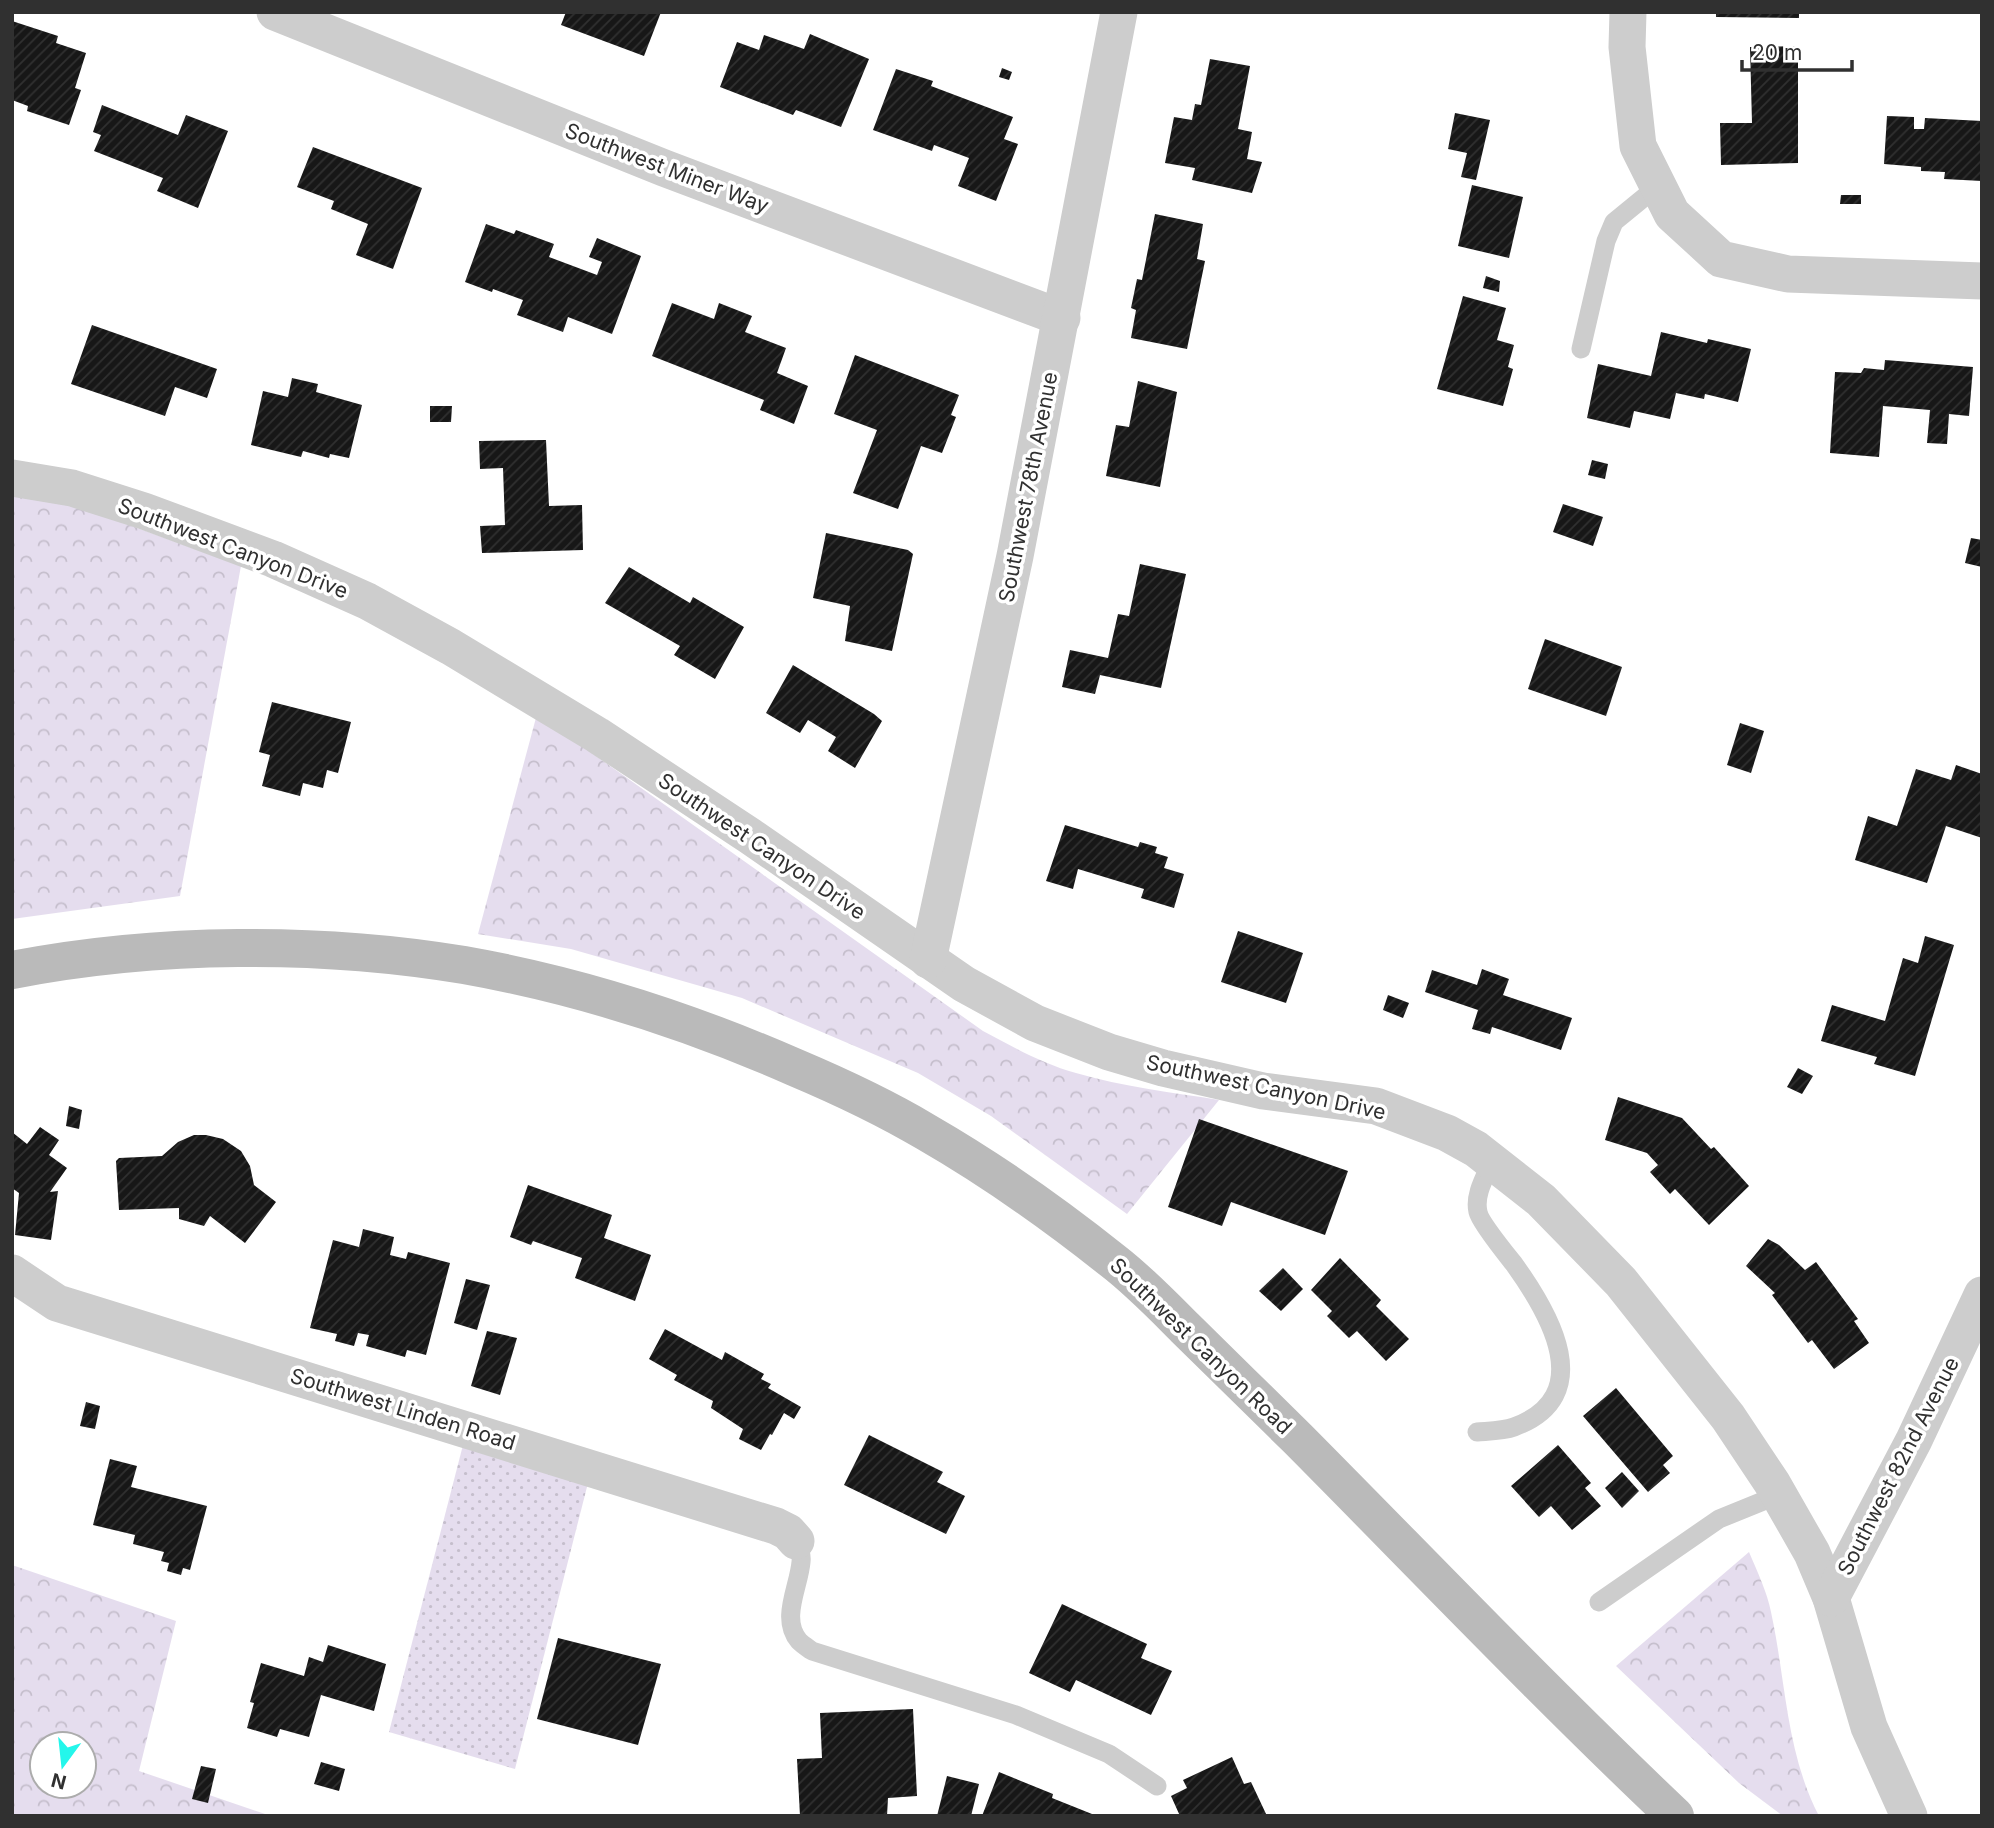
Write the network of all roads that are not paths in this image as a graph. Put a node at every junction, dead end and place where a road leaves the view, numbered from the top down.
1 (275, 12) edge
2 (1119, 12) edge
3 (1628, 12) edge
4 (1658, 186) junction
5 (1982, 281) edge
6 (1062, 318) junction
7 (1581, 349) dead end
8 (12, 478) edge
9 (929, 960) junction
10 (12, 970) edge
11 (1492, 1161) junction
12 (12, 1273) edge
13 (1982, 1295) edge
14 (1477, 1432) dead end
15 (1778, 1495) junction
16 (796, 1541) joint
17 (1831, 1598) junction
18 (1599, 1602) dead end
19 (1157, 1786) dead end
20 (1675, 1816) edge
21 (1909, 1816) edge

1 - 6 street, Southwest Miner Way
2 - 6 street, Southwest 78th Avenue
3 - 4 street
4 - 5 street
4 - 7 lane
6 - 9 street, Southwest 78th Avenue
8 - 9 street, Southwest Canyon Drive
9 - 11 street, Southwest Canyon Drive
10 - 20 main road, Southwest Canyon Road
11 - 14 lane
11 - 15 street, Southwest Canyon Drive
12 - 16 street, Southwest Linden Road
13 - 17 street, Southwest 82nd Avenue
15 - 17 street, Southwest Canyon Drive
15 - 18 lane
16 - 19 lane
17 - 21 street, Southwest Canyon Drive

